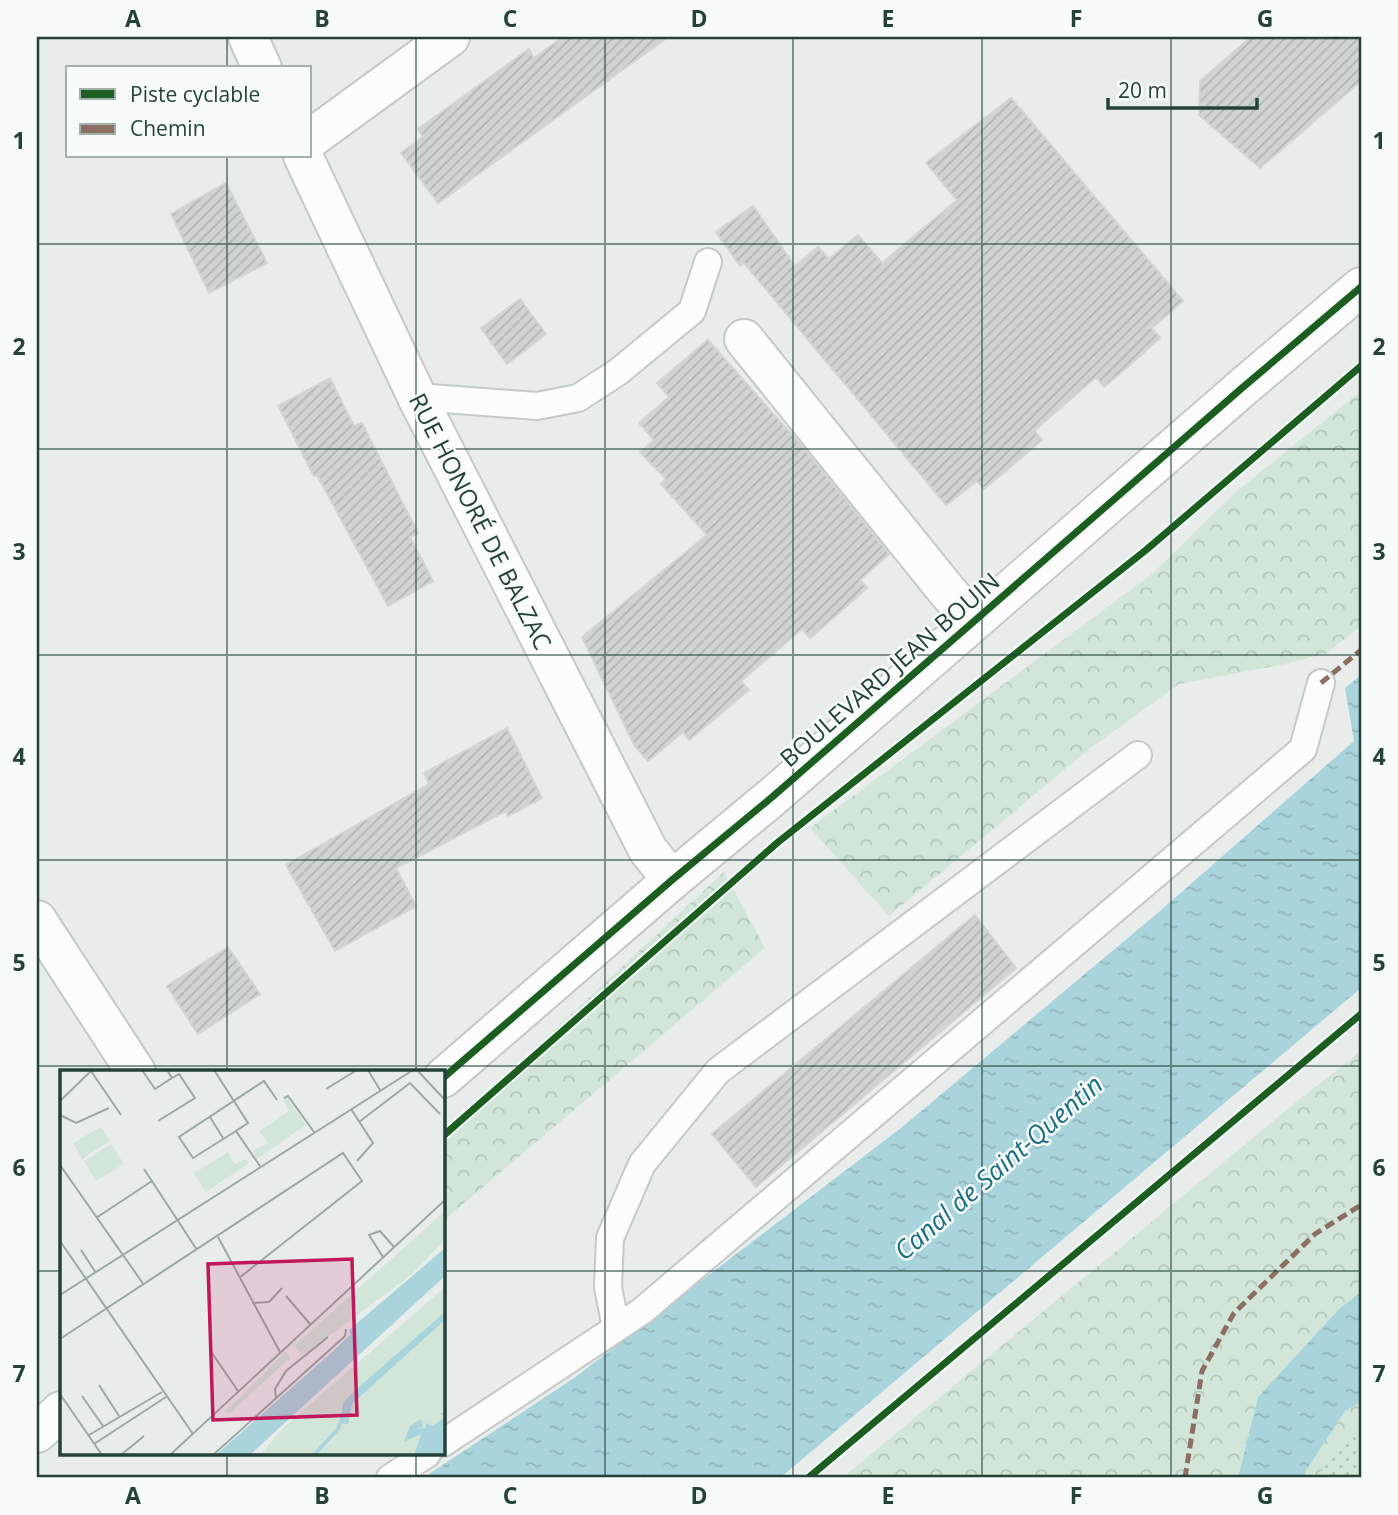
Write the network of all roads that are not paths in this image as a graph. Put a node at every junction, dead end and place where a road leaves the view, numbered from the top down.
1 (248, 37) edge
2 (450, 37) edge
3 (261, 66) edge
4 (312, 138) edge
5 (304, 158) edge
6 (708, 262) dead end
7 (1361, 287) edge
8 (744, 338) dead end
9 (417, 397) junction
10 (973, 621) junction
11 (1321, 683) dead end
12 (1138, 755) dead end
13 (672, 880) junction
14 (37, 919) edge
15 (135, 1070) edge
16 (444, 1078) edge
17 (616, 1328) junction
18 (60, 1412) edge
19 (37, 1433) edge
20 (444, 1442) edge
21 (424, 1456) edge
22 (390, 1478) edge

1 - 3 street
2 - 4 street
5 - 9 street, RUE HONORÉ DE BALZAC
6 - 9 lane
7 - 10 street, BOULEVARD JEAN BOUIN
8 - 10 street
9 - 13 street, RUE HONORÉ DE BALZAC
10 - 13 street, BOULEVARD JEAN BOUIN
11 - 17 lane
12 - 17 lane
13 - 16 street, BOULEVARD JEAN BOUIN
14 - 15 street
17 - 20 lane
18 - 19 street
21 - 22 lane

